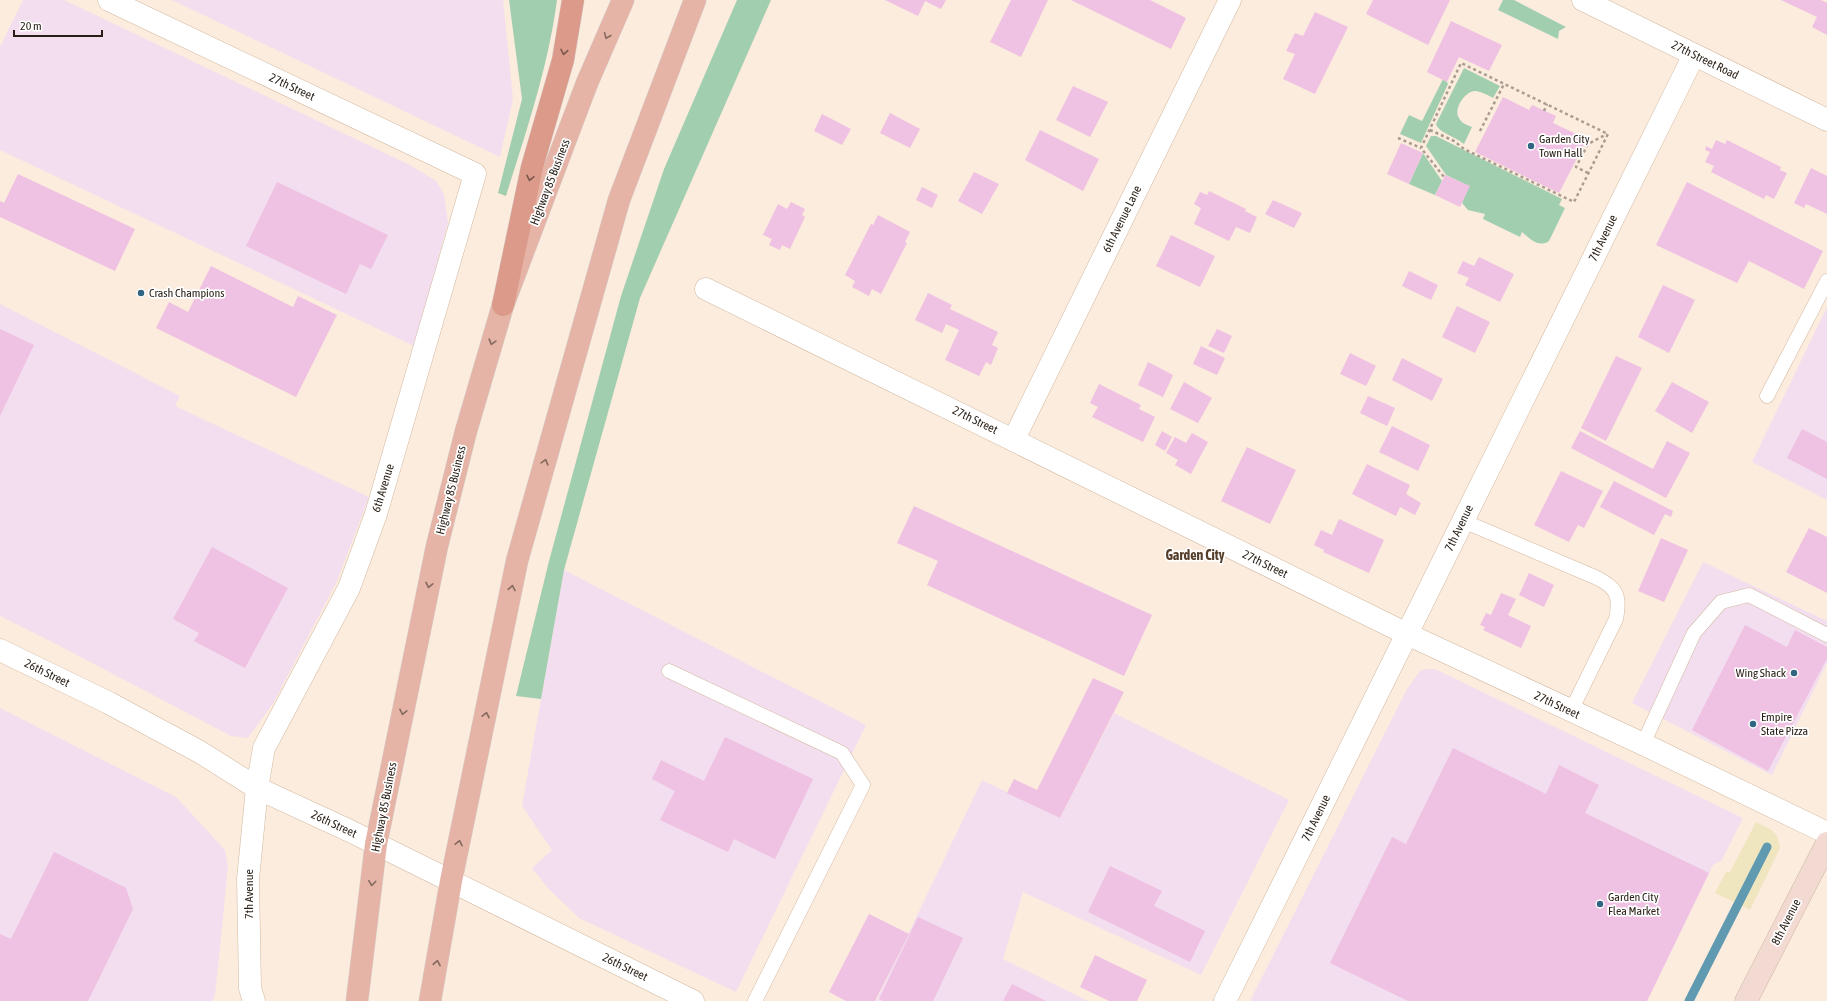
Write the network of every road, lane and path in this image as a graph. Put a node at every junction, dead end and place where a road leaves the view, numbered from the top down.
1 (109, 0) edge
2 (573, 0) edge
3 (623, 0) edge
4 (695, 0) edge
5 (1230, 0) edge
6 (1583, 0) edge
7 (1694, 55) junction
8 (1504, 84) junction
9 (1547, 104) junction
10 (1544, 111) dead end
11 (1827, 120) edge
12 (1430, 130) junction
13 (1480, 131) dead end
14 (1608, 134) junction
15 (1398, 138) dead end
16 (1421, 148) junction
17 (1588, 173) junction
18 (475, 174) joint
19 (1444, 177) dead end
20 (1827, 281) edge
21 (706, 289) dead end
22 (503, 305) junction
23 (1767, 396) dead end
24 (1014, 439) junction
25 (1463, 521) junction
26 (1407, 634) junction
27 (1827, 635) edge
28 (0, 650) edge
29 (669, 671) dead end
30 (1571, 711) junction
31 (1643, 744) junction
32 (257, 788) junction
33 (1827, 833) edge
34 (1827, 843) edge
35 (376, 844) junction
36 (451, 881) junction
37 (249, 997) edge
38 (357, 1001) edge
39 (430, 1001) edge
40 (693, 1001) edge
41 (754, 1001) edge
42 (1225, 1001) edge
43 (1746, 1001) edge

1 - 18 street, 27th Street
2 -> 22 highway
3 -> 22 main road, Highway 85 Business
36 -> 4 main road
5 - 24 street, 6th Avenue Lane
6 - 7 street, 27th Street Road
7 - 11 street, 27th Street Road
7 - 25 street, 7th Avenue
8 - 9 path
8 - 12 path
8 - 13 path
9 - 10 path
9 - 14 path
12 - 16 path
12 - 17 path
14 - 17 path
14 - 17 path
15 - 16 path
16 - 19 path
18 - 32 street, 6th Avenue
20 - 23 lane
21 - 24 street, 27th Street
22 -> 35 main road, Highway 85 Business
24 - 26 street, 27th Street
25 - 26 street, 7th Avenue
25 - 30 lane
26 - 30 street, 27th Street
26 - 42 street, 7th Avenue
27 - 31 lane
28 - 32 street, 26th Street
29 - 41 lane
30 - 31 street, 27th Street
31 - 33 street, 27th Street
32 - 35 street, 26th Street
32 - 37 street, 7th Avenue
34 - 43 main road, 8th Avenue
35 - 36 street, 26th Street
35 -> 38 main road, Highway 85 Business
39 -> 36 main road
36 - 40 street, 26th Street

